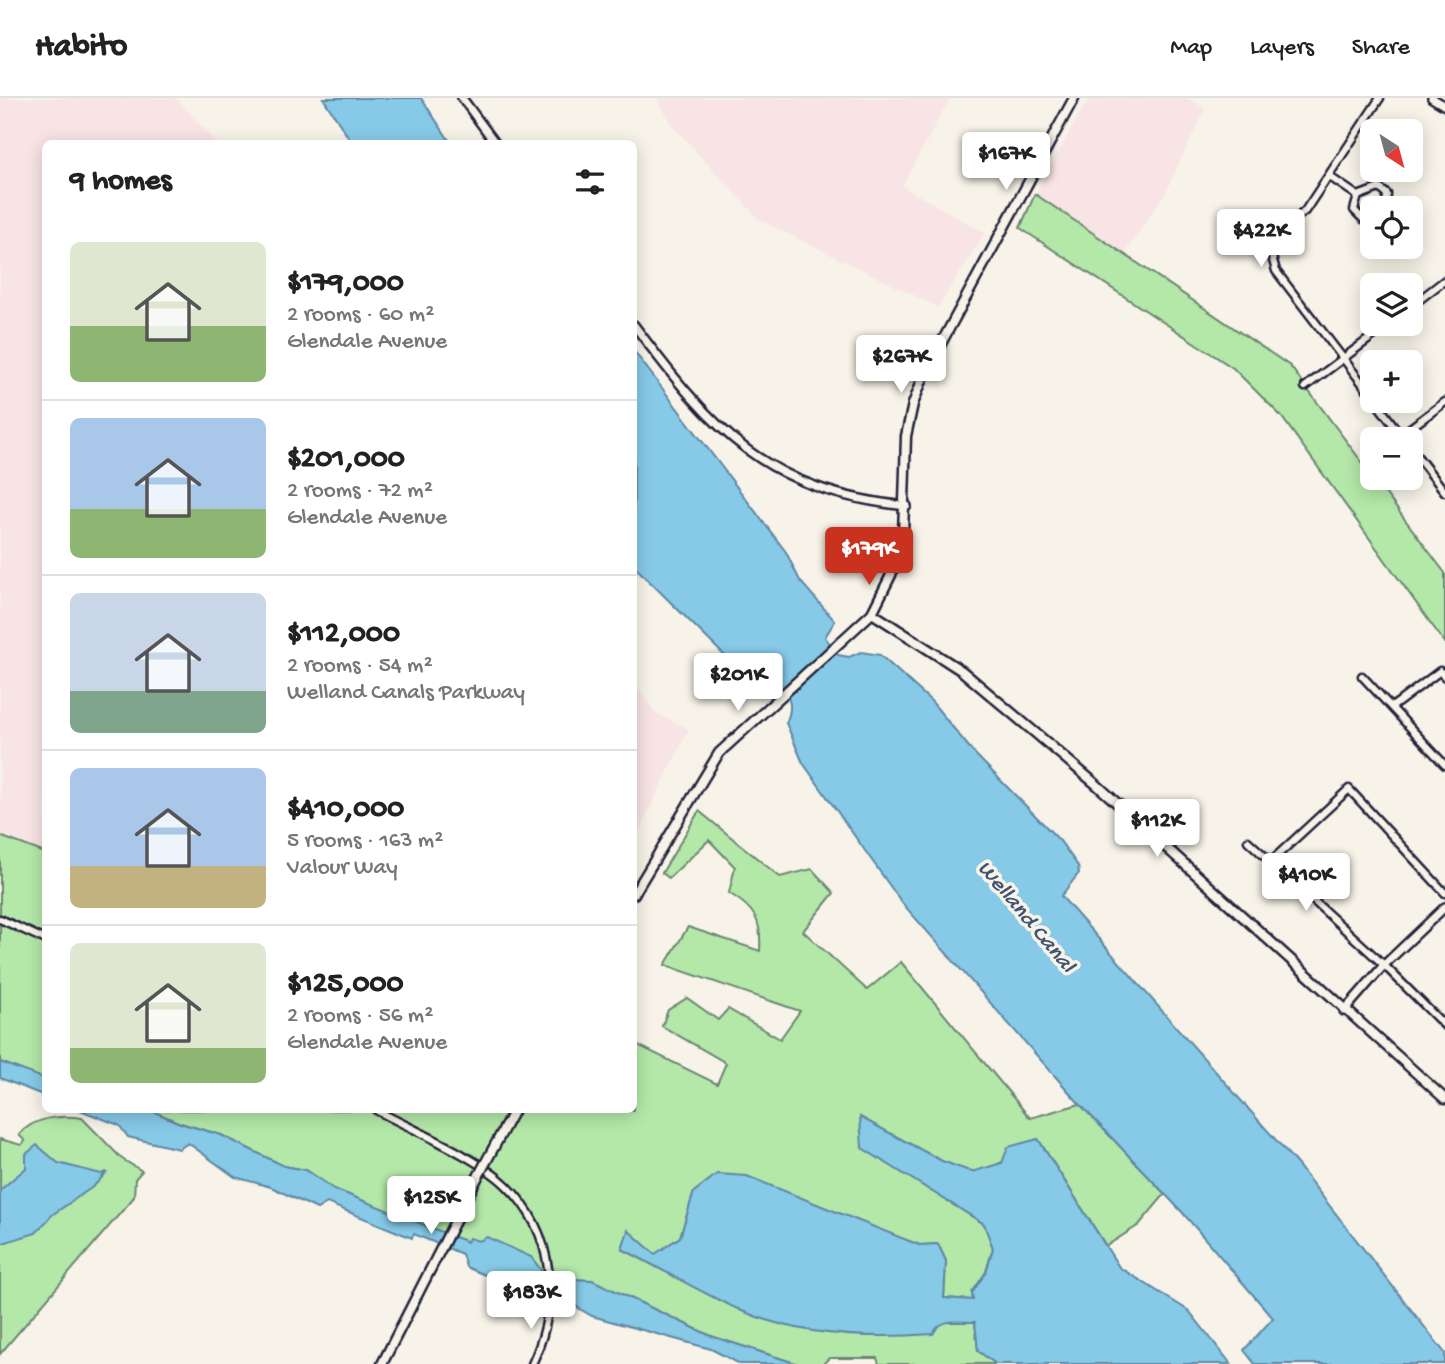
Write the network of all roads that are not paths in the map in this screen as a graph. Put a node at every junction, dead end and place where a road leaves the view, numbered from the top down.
1 (463, 98) edge
2 (1074, 98) edge
3 (1380, 98) edge
4 (1432, 98) edge
5 (1445, 106) edge
6 (493, 140) edge
7 (1329, 177) junction
8 (1359, 196) junction
9 (1387, 196) edge
10 (1360, 216) edge
11 (1445, 281) edge
12 (1423, 297) edge
13 (637, 329) edge
14 (1374, 336) edge
15 (1344, 359) junction
16 (1360, 380) edge
17 (1305, 387) dead end
18 (1445, 402) edge
19 (1384, 413) edge
20 (1395, 427) edge
21 (1415, 427) edge
22 (1423, 464) edge
23 (1445, 492) edge
24 (907, 506) junction
25 (872, 613) junction
26 (1443, 672) edge
27 (1362, 676) dead end
28 (1392, 707) junction
29 (1445, 765) edge
30 (1248, 841) dead end
31 (1269, 863) junction
32 (637, 889) edge
33 (1445, 893) edge
34 (1445, 907) edge
35 (0, 919) edge
36 (42, 938) edge
37 (1384, 965) junction
38 (1344, 1011) junction
39 (1445, 1026) edge
40 (1445, 1099) edge
41 (382, 1113) edge
42 (512, 1113) edge
43 (382, 1364) edge
44 (532, 1364) edge

1 - 6 street
2 - 24 main road
3 - 7 street
4 - 5 street
7 - 8 street
7 - 15 street
8 - 9 street
8 - 10 street
11 - 12 street
13 - 24 street
14 - 15 street
15 - 16 street
15 - 17 street
18 - 21 street
19 - 20 street
22 - 23 street
24 - 25 main road
25 - 32 main road
25 - 38 main road
26 - 28 street
27 - 28 street
28 - 29 street
30 - 31 street
31 - 33 street
31 - 37 street
34 - 37 street
35 - 36 street
37 - 38 street
37 - 39 street
38 - 40 main road
41 - 44 street
42 - 43 main road, bridge

